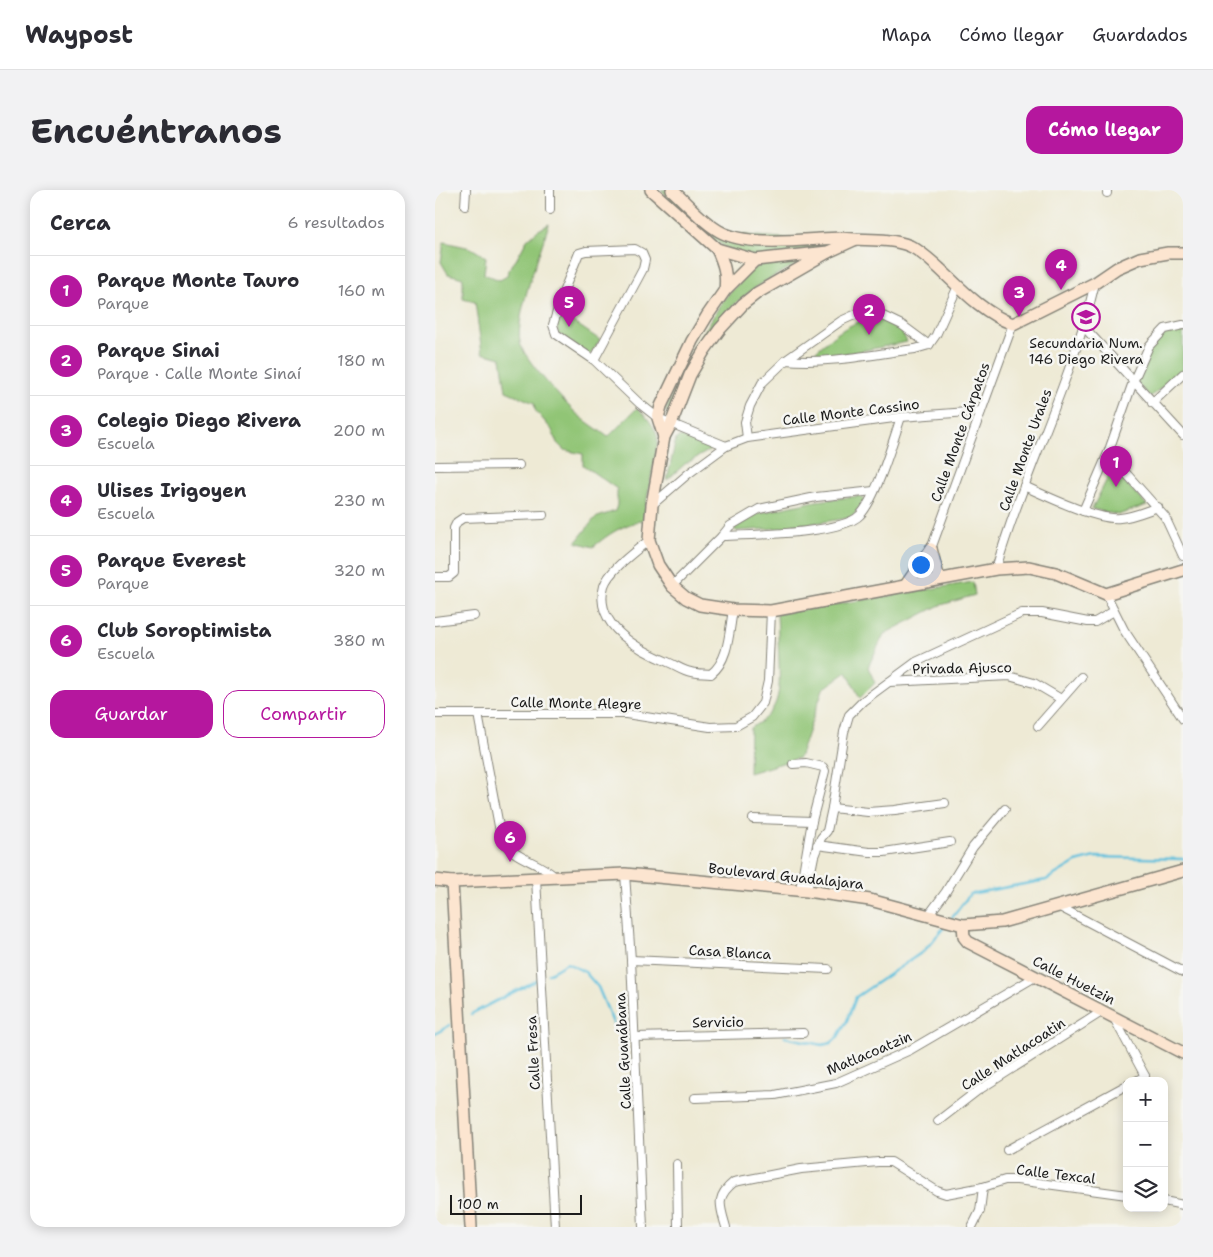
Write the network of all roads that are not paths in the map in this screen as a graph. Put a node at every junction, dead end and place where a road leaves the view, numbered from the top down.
1 (466, 190) edge
2 (549, 190) edge
3 (651, 190) edge
4 (672, 190) edge
5 (465, 206) dead end
6 (549, 210) dead end
7 (854, 240) junction
8 (717, 249) junction
9 (828, 252) junction
10 (1183, 253) edge
11 (755, 260) junction
12 (1095, 283) junction
13 (958, 286) junction
14 (725, 290) junction
15 (1013, 324) junction
16 (1183, 325) edge
17 (1083, 327) junction
18 (929, 346) junction
19 (594, 360) junction
20 (786, 360) junction
21 (1183, 374) edge
22 (1133, 382) junction
23 (1152, 402) junction
24 (981, 410) junction
25 (901, 417) junction
26 (657, 418) junction
27 (671, 424) junction
28 (1183, 435) edge
29 (664, 437) junction
30 (747, 438) junction
31 (726, 446) junction
32 (1108, 453) junction
33 (519, 465) dead end
34 (435, 466) edge
35 (1024, 486) junction
36 (874, 491) junction
37 (652, 505) junction
38 (1158, 507) junction
39 (1083, 511) junction
40 (543, 515) dead end
41 (722, 536) junction
42 (649, 540) junction
43 (931, 550) junction
44 (1183, 556) edge
45 (996, 568) junction
46 (1183, 570) edge
47 (435, 578) edge
48 (939, 579) junction
49 (906, 585) junction
50 (672, 586) junction
51 (1106, 594) junction
52 (733, 610) junction
53 (771, 611) junction
54 (1114, 611) junction
55 (473, 616) dead end
56 (435, 621) edge
57 (1081, 677) dead end
58 (888, 682) junction
59 (1061, 700) junction
60 (435, 714) edge
61 (478, 714) junction
62 (1183, 720) edge
63 (1038, 726) dead end
64 (793, 764) dead end
65 (945, 802) dead end
66 (832, 808) junction
67 (1005, 809) dead end
68 (753, 819) dead end
69 (812, 821) junction
70 (950, 842) dead end
71 (817, 845) junction
72 (1183, 871) edge
73 (625, 874) junction
74 (555, 877) junction
75 (536, 878) junction
76 (435, 880) edge
77 (452, 882) junction
78 (803, 890) junction
79 (1058, 906) junction
80 (933, 918) junction
81 (959, 924) junction
82 (631, 960) junction
83 (828, 969) dead end
84 (1183, 972) edge
85 (1035, 977) junction
86 (1107, 1013) junction
87 (803, 1033) dead end
88 (635, 1037) junction
89 (1183, 1052) edge
90 (1144, 1077) edge
91 (1123, 1088) edge
92 (695, 1098) dead end
93 (938, 1121) dead end
94 (1007, 1150) dead end
95 (677, 1164) dead end
96 (983, 1187) junction
97 (1123, 1194) edge
98 (1168, 1200) edge
99 (1183, 1205) edge
100 (471, 1227) edge
101 (555, 1227) edge
102 (643, 1227) edge
103 (678, 1227) edge
104 (726, 1227) edge
105 (972, 1227) edge

1 - 5 street
2 - 6 street
3 - 8 street
4 - 7 street
7 - 9 street
7 - 13 street
8 - 11 street
8 - 14 street
9 - 11 street
9 - 27 street
10 - 12 street
11 - 14 street
12 - 15 street
12 - 17 street, Calle Monte Urales
13 - 15 street
13 - 18 street
14 - 26 street
15 - 24 street, Calle Monte Cárpatos
16 - 22 street
17 - 22 street
17 - 35 street, Calle Monte Urales
18 - 20 street
18 - 20 street
19 - 19 street
19 - 26 street
20 - 30 street
21 - 23 street
22 - 23 street
22 - 32 street
23 - 28 street
24 - 25 street, Calle Monte Cassino
24 - 43 street, Calle Monte Cárpatos
25 - 30 street, Calle Monte Cassino
25 - 36 street
26 - 27 street
26 - 29 street
27 - 29 street
27 - 31 street
29 - 37 street
30 - 31 street, Calle Monte Cassino
31 - 37 street, Calle Monte Cassino
32 - 38 street
32 - 39 street
33 - 34 street
35 - 39 street
35 - 45 street, Calle Monte Urales
36 - 41 street
36 - 41 street
37 - 42 street
38 - 39 street
38 - 44 street
40 - 47 street
41 - 50 street
42 - 50 street
42 - 52 street
43 - 48 street
43 - 49 street
45 - 48 street
45 - 51 street
46 - 51 street
48 - 49 street
49 - 53 street
50 - 52 street
51 - 54 street
52 - 53 street
53 - 61 street, Calle Monte Alegre
54 - 58 street
54 - 62 street
55 - 56 street
57 - 59 street
58 - 59 street, Privada Ajusco
58 - 66 street
59 - 63 street
60 - 61 street, Calle Monte Alegre
61 - 74 street
64 - 69 street
65 - 66 street
66 - 71 street
67 - 80 street
68 - 69 street
69 - 78 street
70 - 71 street
71 - 78 street
72 - 79 street, Boulevard Guadalajara
73 - 74 street, Boulevard Guadalajara
73 - 78 street, Boulevard Guadalajara
73 - 82 street, Calle Guanábana
74 - 75 street, Boulevard Guadalajara
75 - 77 street, Boulevard Guadalajara
75 - 101 street, Calle Fresa
76 - 77 street, Boulevard Guadalajara
77 - 100 street
78 - 80 street, Boulevard Guadalajara
79 - 81 street, Boulevard Guadalajara
79 - 84 street
80 - 81 street, Boulevard Guadalajara
81 - 85 street, Calle Huetzin
82 - 83 street, Casa Blanca
82 - 88 street, Calle Guanábana
85 - 86 street, Calle Huetzin
85 - 92 street, Matlacoatzin
86 - 89 street, Calle Huetzin
86 - 90 street
86 - 93 street, Calle Matlacoatin
87 - 88 street, Servicio
88 - 102 street, Calle Guanábana
91 - 94 street
95 - 103 street
96 - 97 street, Calle Texcal
96 - 104 street, Calle Texcal
96 - 105 street
98 - 99 street

